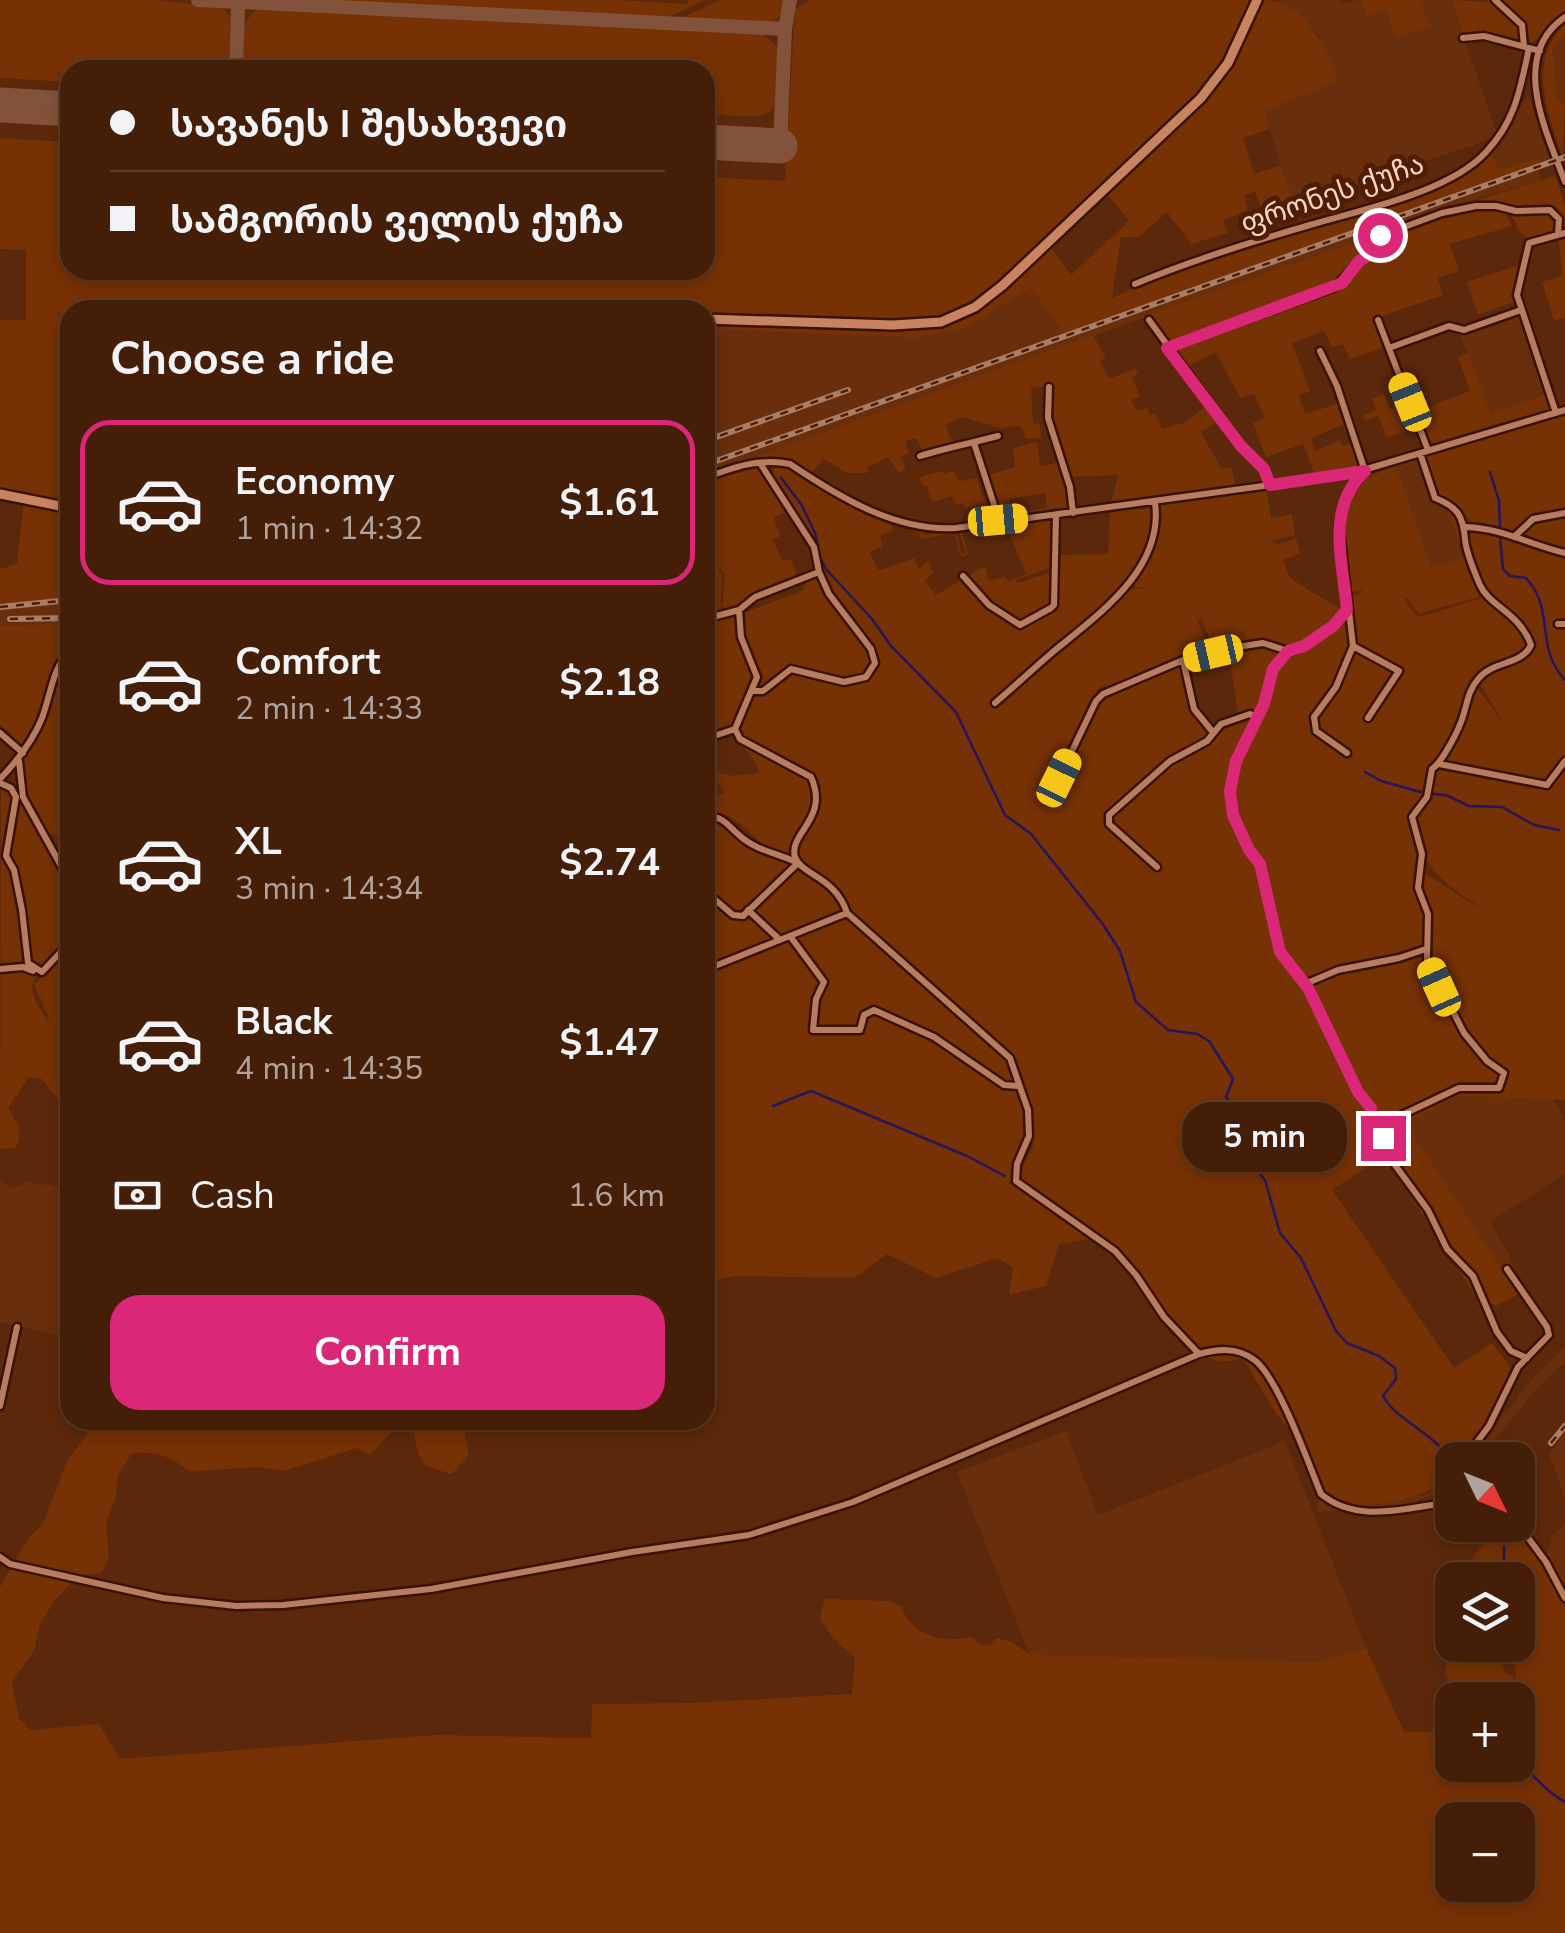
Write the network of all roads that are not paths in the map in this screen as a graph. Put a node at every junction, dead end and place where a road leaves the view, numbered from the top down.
1 (1257, 0) edge
2 (1494, 0) edge
3 (1565, 17) edge
4 (1463, 38) dead end
5 (1526, 47) junction
6 (1540, 51) junction
7 (1565, 182) edge
8 (1562, 233) edge
9 (1135, 284) dead end
10 (1521, 310) junction
11 (715, 319) edge
12 (1149, 320) dead end
13 (1378, 320) dead end
14 (1167, 348) junction
15 (1389, 348) junction
16 (1320, 351) dead end
17 (1048, 387) dead end
18 (1565, 410) edge
19 (1556, 413) junction
20 (998, 436) dead end
21 (974, 443) junction
22 (1429, 450) junction
23 (1420, 454) junction
24 (920, 456) dead end
25 (759, 462) junction
26 (778, 462) junction
27 (1365, 471) junction
28 (715, 474) edge
29 (772, 482) junction
30 (1270, 485) junction
31 (0, 494) edge
32 (1155, 503) junction
33 (60, 506) edge
34 (1072, 513) junction
35 (1565, 513) edge
36 (1056, 515) junction
37 (998, 520) junction
38 (1466, 527) junction
39 (1514, 537) junction
40 (1565, 552) edge
41 (819, 572) junction
42 (963, 576) dead end
43 (739, 610) junction
44 (1347, 610) junction
45 (715, 616) edge
46 (1353, 646) junction
47 (1288, 651) junction
48 (1183, 660) junction
49 (60, 665) edge
50 (753, 691) junction
51 (995, 703) dead end
52 (1257, 717) junction
53 (1368, 718) dead end
54 (736, 729) junction
55 (1212, 731) junction
56 (0, 733) edge
57 (715, 736) edge
58 (1347, 753) dead end
59 (21, 756) junction
60 (1565, 761) edge
61 (1439, 764) junction
62 (1059, 778) dead end
63 (0, 781) edge
64 (715, 817) edge
65 (798, 863) junction
66 (60, 864) edge
67 (1157, 867) dead end
68 (715, 900) edge
69 (748, 910) junction
70 (846, 913) junction
71 (790, 936) junction
72 (780, 940) junction
73 (1426, 949) junction
74 (60, 953) edge
75 (715, 966) edge
76 (0, 969) edge
77 (42, 972) junction
78 (1305, 984) junction
79 (1019, 1086) junction
80 (1374, 1132) junction
81 (1507, 1269) dead end
82 (17, 1326) dead end
83 (1199, 1354) junction
84 (1527, 1358) junction
85 (0, 1406) edge
86 (1478, 1442) edge
87 (1435, 1504) edge
88 (1531, 1542) edge
89 (0, 1557) edge
90 (1565, 1598) edge

1 - 11 main road
2 - 5 street
3 - 6 street
4 - 5 street
5 - 6 street
5 - 9 street, ფრონეს ქუჩა
6 - 7 street
8 - 10 street
8 - 14 street
10 - 15 street
10 - 19 street
12 - 14 street
13 - 15 street
14 - 30 street
15 - 22 street
16 - 27 street
17 - 34 street
18 - 19 street
19 - 22 street
20 - 21 street
21 - 24 street
21 - 37 street
22 - 23 street
23 - 27 street
23 - 38 street
25 - 26 street
25 - 28 street
25 - 29 street
26 - 29 street
26 - 37 street
27 - 30 street
27 - 44 street
29 - 41 street
30 - 32 street
31 - 33 main road
32 - 34 street
32 - 51 street
34 - 36 street
35 - 39 street
36 - 37 street
36 - 42 street
38 - 39 street
38 - 61 street
39 - 40 street
41 - 43 street
41 - 50 street
43 - 45 street
43 - 50 street
44 - 46 street
44 - 47 street
46 - 53 street
46 - 58 street
47 - 48 street
47 - 52 street
48 - 55 street
48 - 62 street
49 - 59 street
50 - 54 street
52 - 55 street
52 - 78 street
54 - 57 street
54 - 65 street
55 - 67 street
56 - 59 street
59 - 63 street
59 - 66 street
60 - 61 street
61 - 73 street
63 - 77 street
64 - 65 street
65 - 69 street
65 - 70 street
68 - 69 street
69 - 72 street
70 - 71 street
70 - 79 street
71 - 72 street
71 - 79 street
72 - 75 street
73 - 78 street
73 - 80 street
74 - 77 street
76 - 77 street
78 - 80 street
79 - 83 street
80 - 84 street
81 - 84 street
82 - 85 street
83 - 87 street
83 - 89 street
84 - 86 street
88 - 90 street

